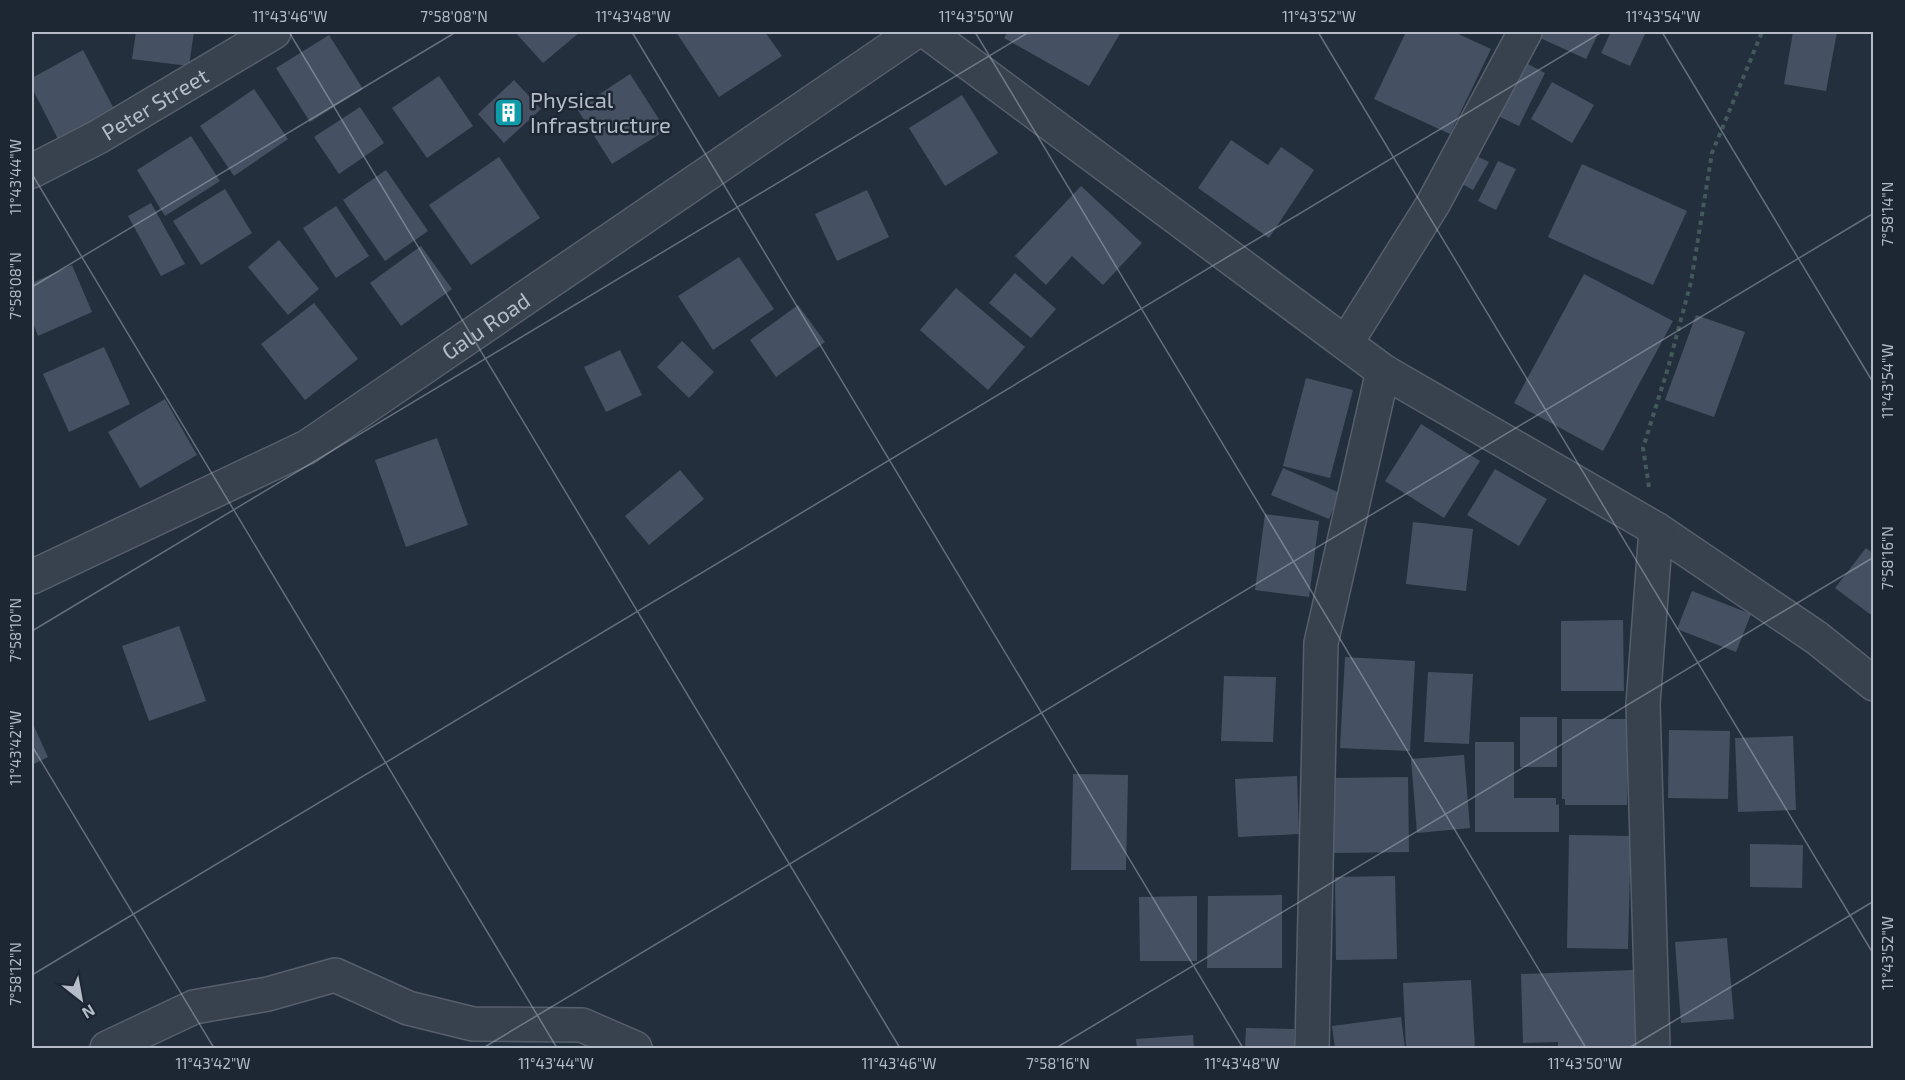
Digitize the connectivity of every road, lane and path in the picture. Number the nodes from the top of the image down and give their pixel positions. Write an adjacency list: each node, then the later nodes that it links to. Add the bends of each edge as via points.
1 (274, 32): 6 (street, Peter Street, via 98,137)
2 (915, 32): 10 (street, Galu Road, via 307,447)
3 (927, 32): 7 (street)
4 (1525, 32): 7 (street, via 1433,204)
5 (1762, 32): 9 (path, via 1712,153 1692,282 1643,448)
6 (32, 171)
7 (1346, 343): 8 (street)
8 (1383, 371): 9 (street); 14 (street, via 1321,643)
9 (1656, 529): 11 (street, via 1816,638); 15 (street, via 1643,704)
10 (32, 577)
11 (1874, 684)
12 (107, 1048): 13 (street, via 194,1008 268,994 335,975 408,1008 473,1024 582,1024)
13 (635, 1048)
14 (1312, 1048)
15 (1653, 1048)

